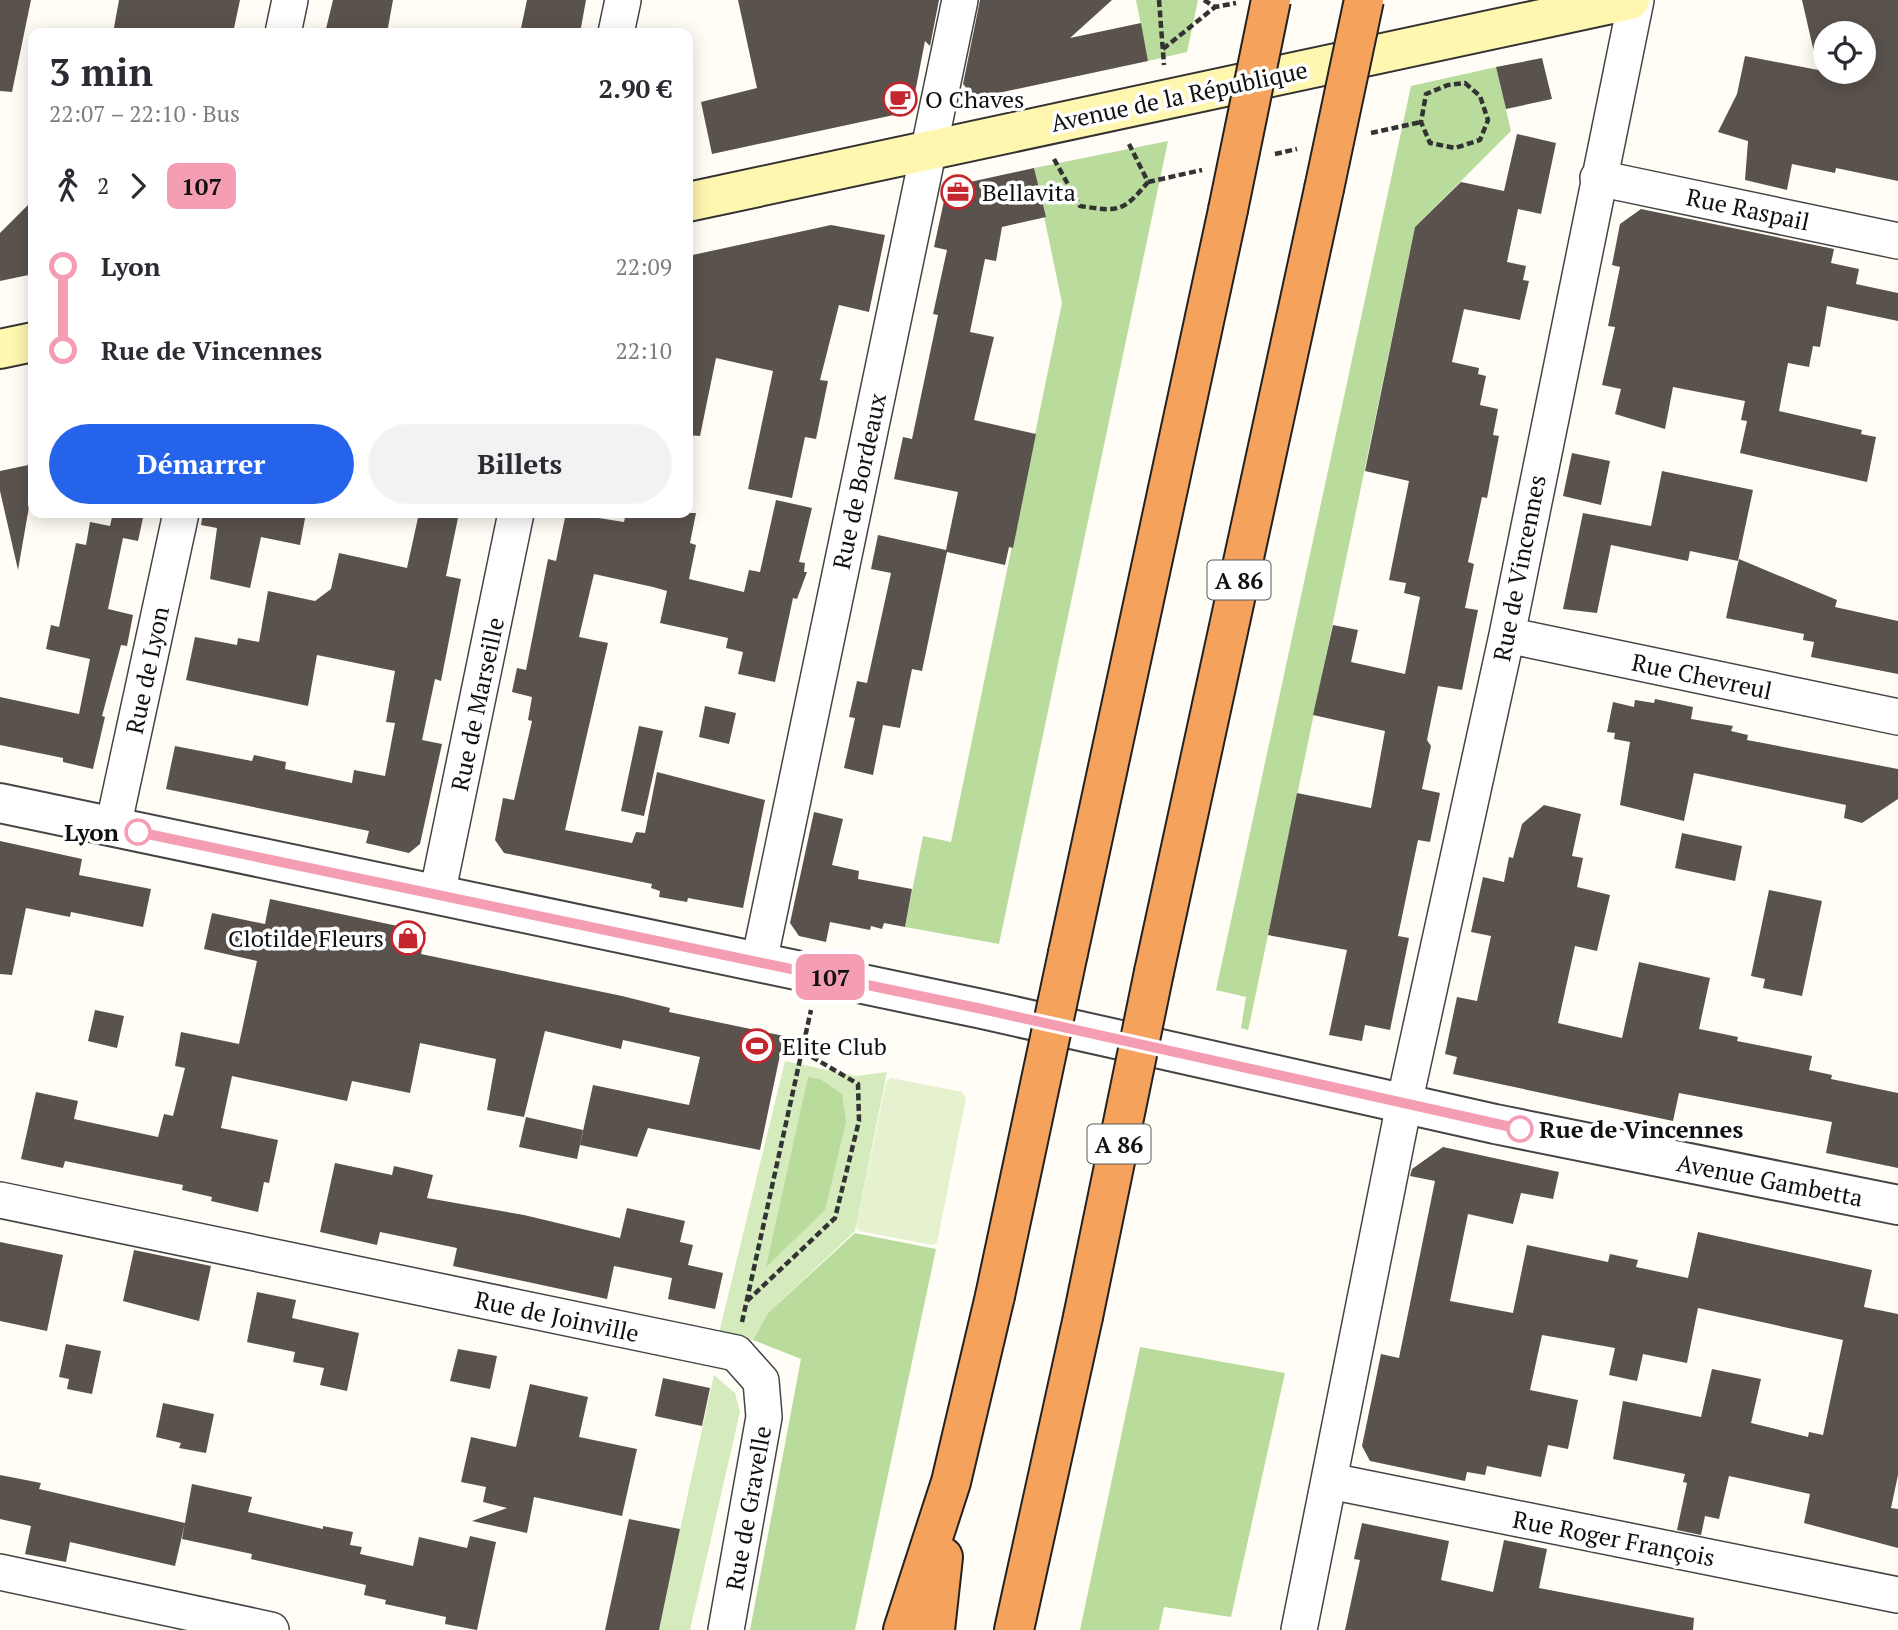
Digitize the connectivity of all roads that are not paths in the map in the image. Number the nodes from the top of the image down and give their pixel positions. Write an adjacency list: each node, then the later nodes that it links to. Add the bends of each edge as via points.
1 (290, 0): 8 (street)
2 (623, 0): 9 (street)
3 (960, 0): 10 (street, Rue de Bordeaux)
4 (1271, 0): 29 (highway, bridge, via 995,1296)
5 (1364, 0): 36 (highway, A 86, bridge)
6 (1630, 0): 10 (main road, Avenue de la République)
7 (1636, 0): 11 (street, Rue de Vincennes)
8 (284, 28)
9 (618, 28)
10 (928, 149): 12 (main road, Avenue de la République); 23 (street, Rue de Bordeaux)
11 (1598, 178): 13 (street, Rue Raspail); 18 (street, Rue de Vincennes)
12 (693, 201)
13 (1898, 241)
14 (28, 343): 15 (main road)
15 (0, 349)
16 (180, 518): 21 (street, Rue de Lyon)
17 (515, 518): 22 (street, Rue de Marseille)
18 (1507, 635): 19 (street, Rue Chevreul); 24 (street, Rue de Vincennes)
19 (1898, 718)
20 (0, 803): 21 (street, Avenue Gambetta)
21 (113, 827): 22 (street, Avenue Gambetta)
22 (437, 895): 23 (street, Avenue Gambetta)
23 (759, 962): 24 (street, Avenue Gambetta)
24 (1404, 1104): 26 (street, Avenue Gambetta); 28 (street, Rue de Vincennes)
25 (0, 1200): 27 (street, Rue de Joinville)
26 (1898, 1205)
27 (736, 1353): 33 (street, Rue de Gravelle, via 761,1381 764,1417)
28 (1330, 1481): 31 (street, Rue Roger François); 37 (street, Rue de Vincennes)
29 (951, 1482): 34 (highway); 35 (highway)
30 (0, 1572): 32 (street)
31 (1898, 1595)
32 (271, 1630)
33 (726, 1630)
34 (903, 1630)
35 (935, 1630)
36 (1014, 1630)
37 (1299, 1630)

